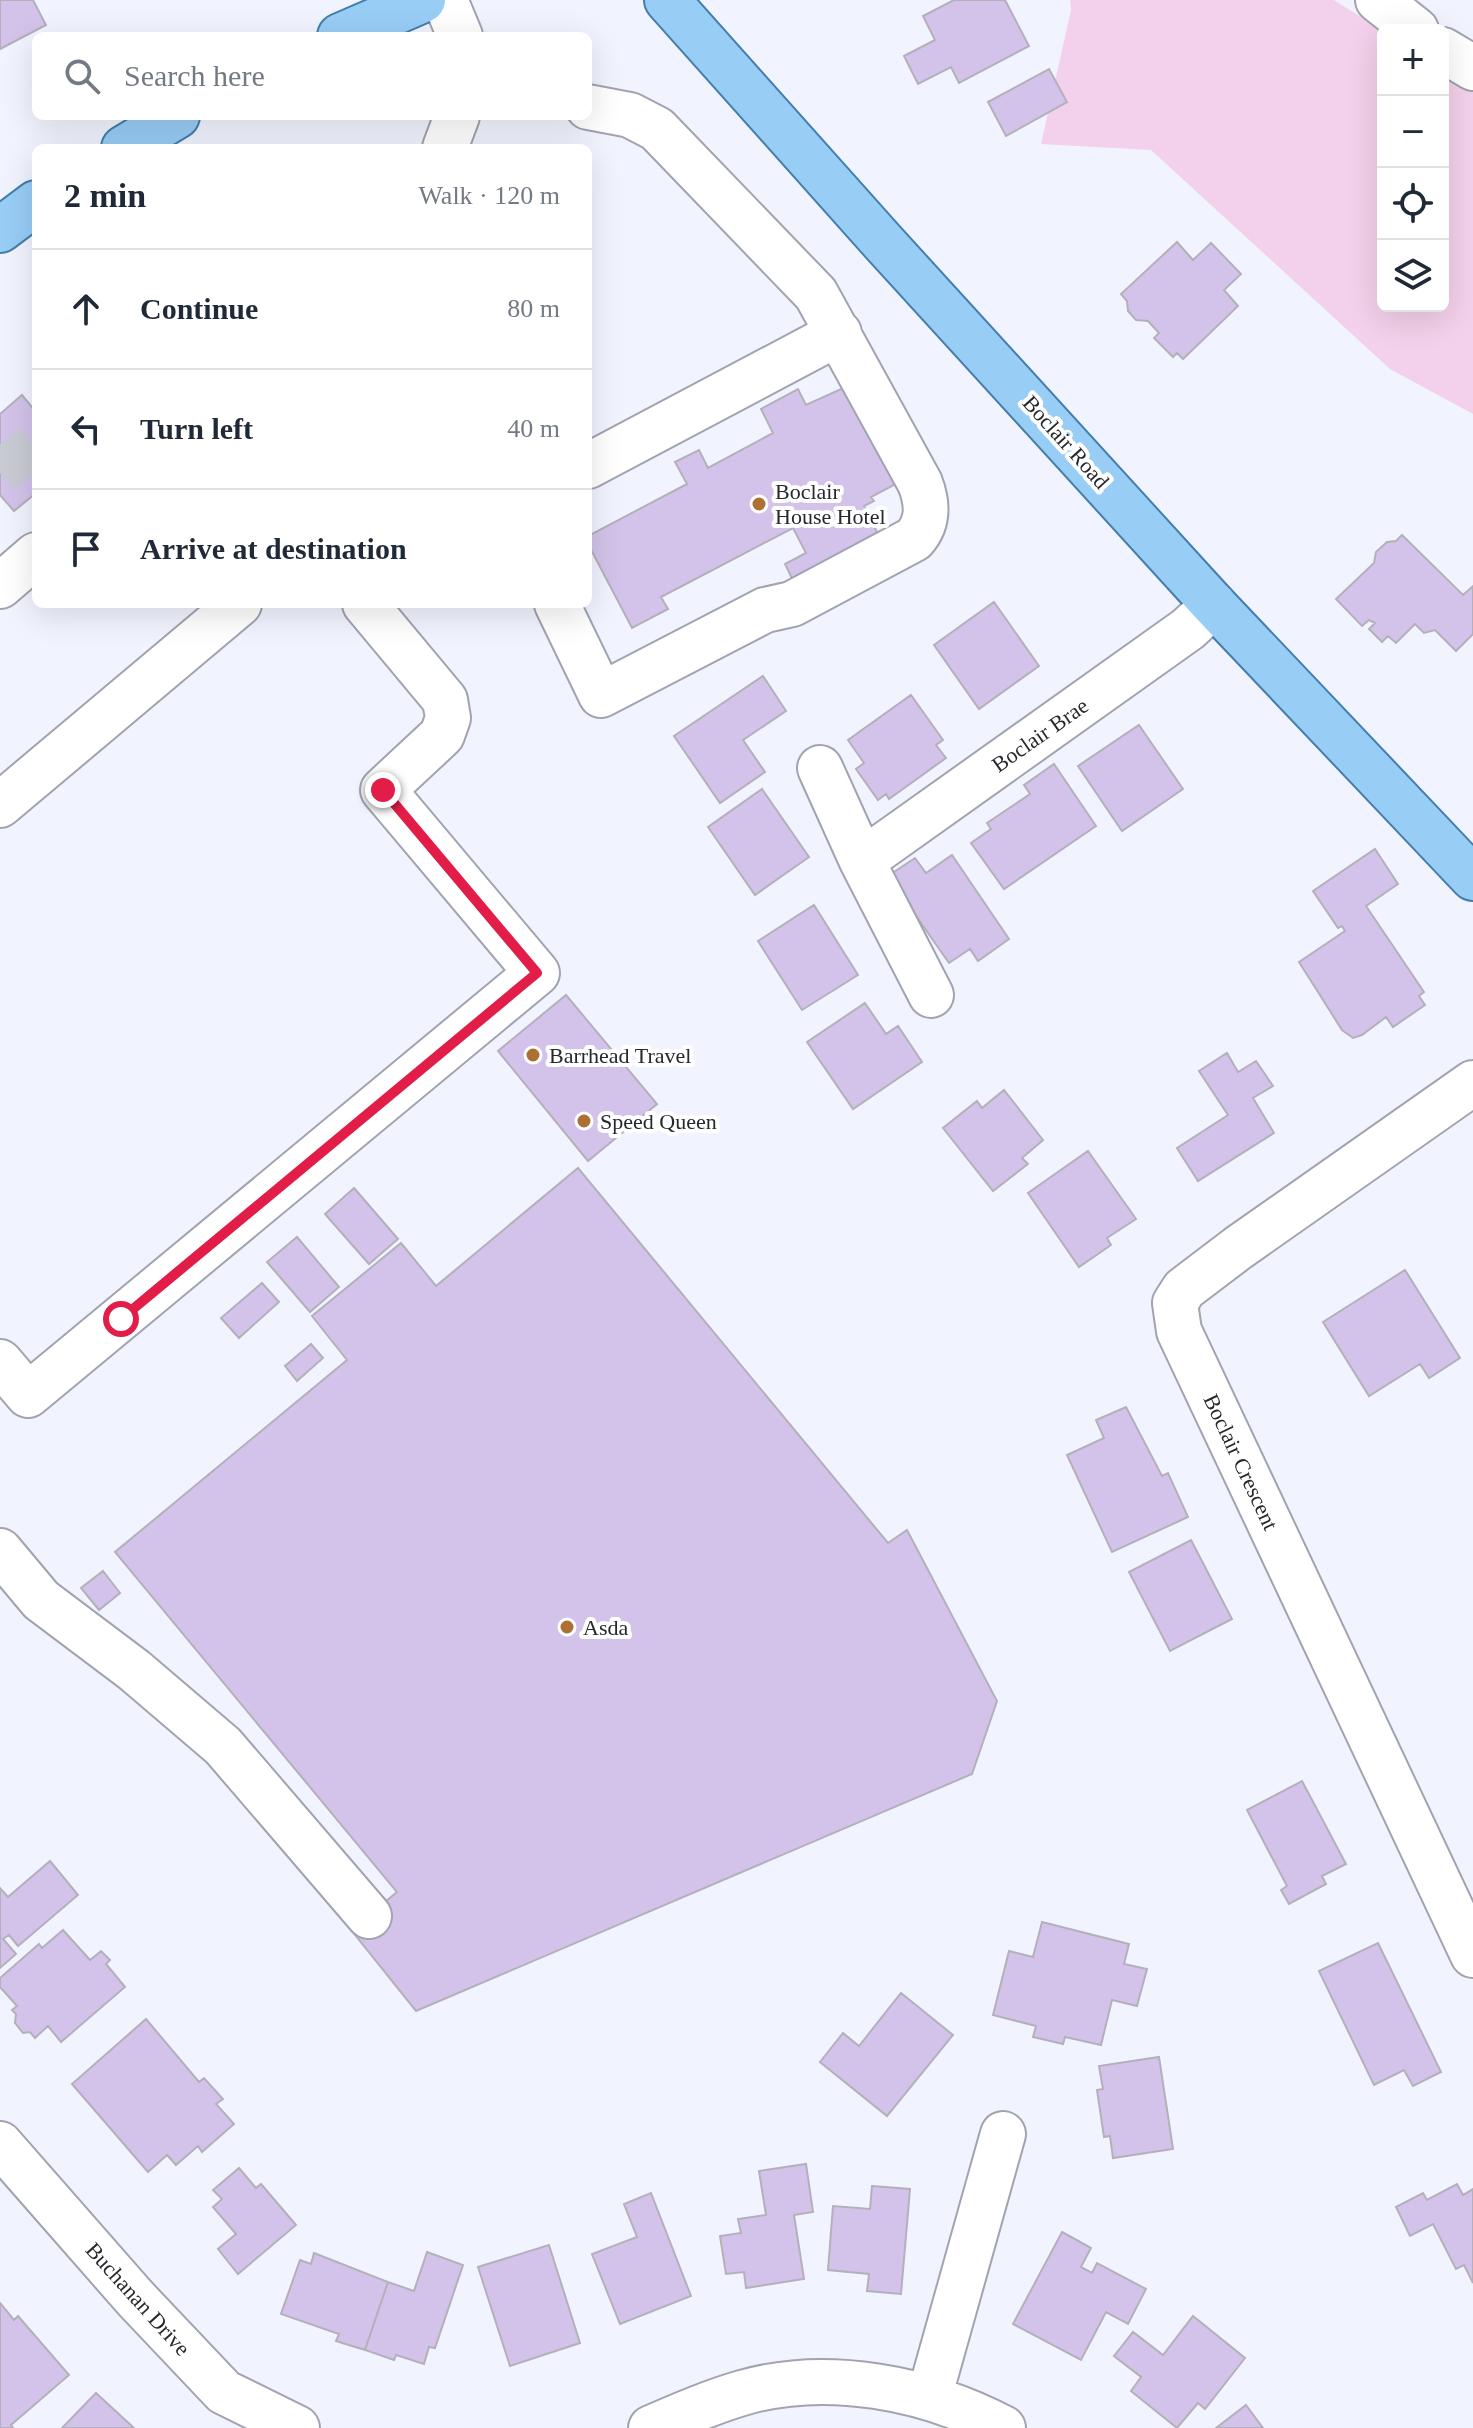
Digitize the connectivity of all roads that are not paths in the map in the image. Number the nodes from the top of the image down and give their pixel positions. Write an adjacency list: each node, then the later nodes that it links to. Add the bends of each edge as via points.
1 (423, 0): 6 (main road)
2 (445, 0): 7 (street)
3 (667, 0): 21 (main road, Boclair Road)
4 (1378, 0): 5 (street)
5 (1408, 24)
6 (349, 32)
7 (458, 32)
8 (1449, 54): 9 (street)
9 (1473, 68)
10 (592, 108): 17 (street, via 630,115 657,129 816,294)
11 (170, 120): 13 (main road)
12 (456, 120): 14 (street)
13 (131, 144)
14 (446, 144)
15 (32, 206): 16 (main road)
16 (0, 230)
17 (839, 333): 18 (street); 24 (street, via 926,499 922,530 914,539 601,695)
18 (592, 464)
19 (32, 558): 20 (street)
20 (0, 586)
21 (1214, 605): 27 (street, Boclair Brae); 28 (main road, Boclair Road)
22 (234, 608): 26 (street)
23 (368, 608): 31 (street, via 445,700 448,718 442,735 383,790 537,973 28,1395)
24 (559, 608)
25 (820, 768): 27 (street)
26 (0, 805)
27 (862, 861): 29 (street)
28 (1473, 878)
29 (931, 995)
30 (1473, 1083): 34 (street, Boclair Crescent, via 1238,1248 1184,1289 1175,1303 1179,1331)
31 (0, 1362)
32 (0, 1551): 33 (street, via 41,1600 223,1746)
33 (369, 1916)
34 (1473, 1955)
35 (1003, 2134): 37 (street)
36 (0, 2144): 38 (street, Buchanan Drive, via 224,2392)
37 (929, 2398): 39 (street, via 860,2384 801,2384 745,2392); 40 (street)
38 (297, 2428)
39 (651, 2428)
40 (1003, 2428)

